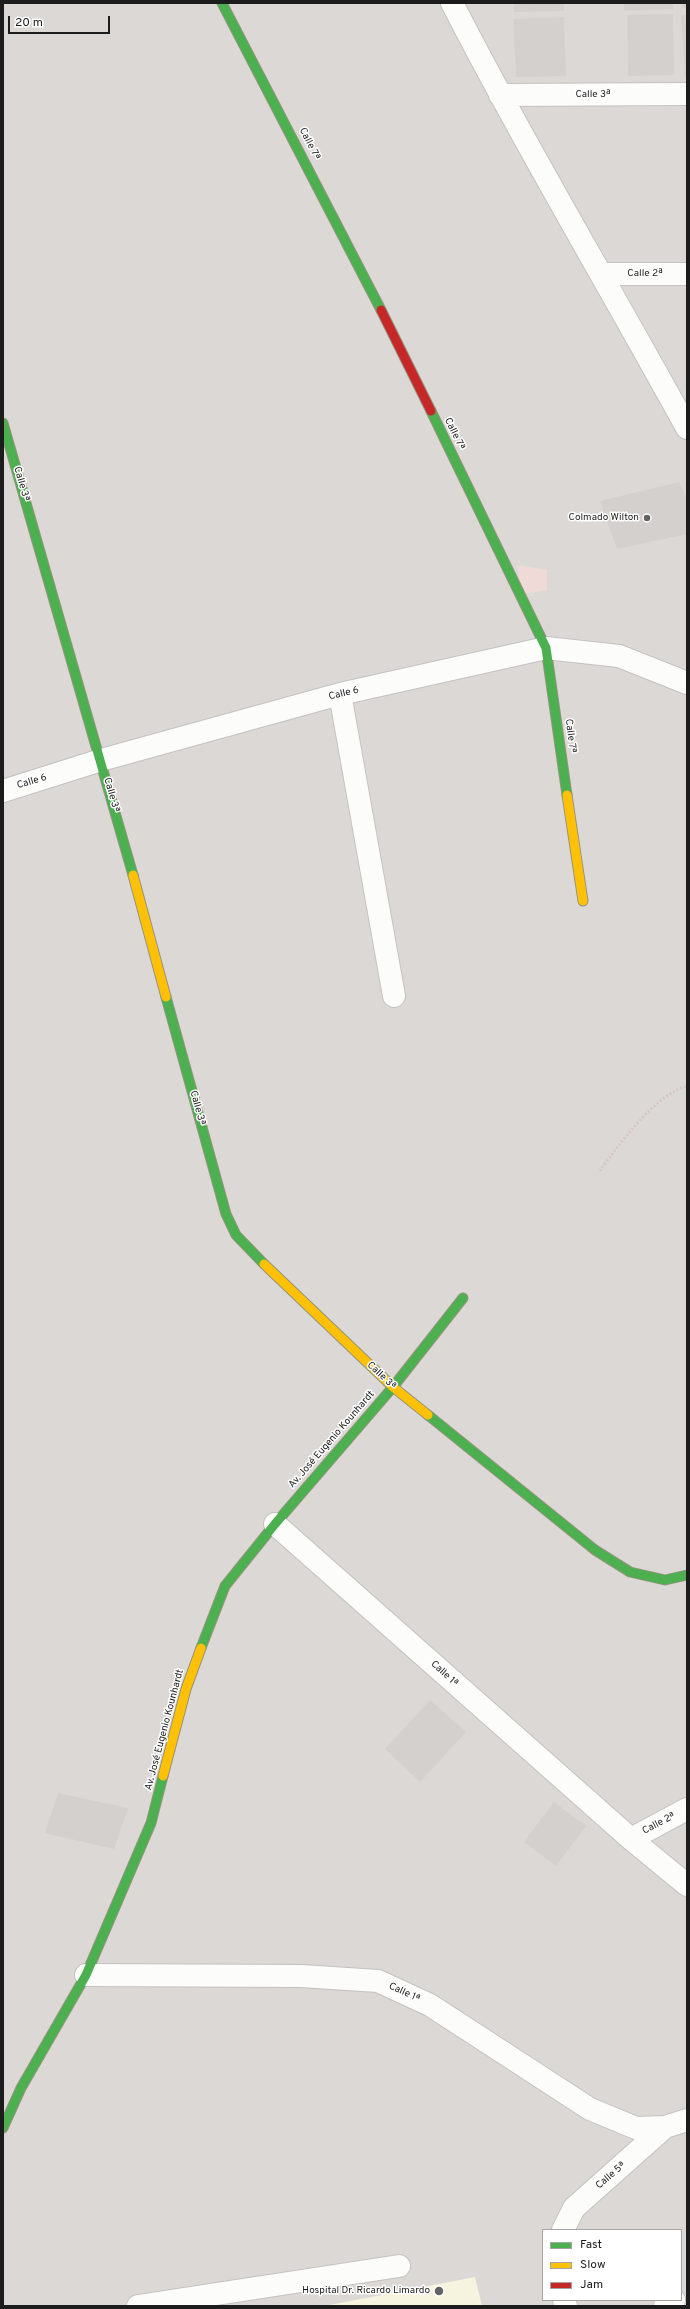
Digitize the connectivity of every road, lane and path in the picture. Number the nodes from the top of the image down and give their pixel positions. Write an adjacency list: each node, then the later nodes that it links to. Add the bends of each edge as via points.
1 (222, 3): 9 (street, Calle 7ª, via 361,268)
2 (452, 3): 4 (street)
3 (687, 94): 4 (street, Calle 3ª)
4 (500, 95): 5 (street)
5 (602, 274): 6 (street, Calle 2ª); 8 (street)
6 (687, 274)
7 (3, 423): 12 (street, Calle 3ª)
8 (687, 428)
9 (546, 648): 10 (street, Calle 6, via 619,656); 11 (street, Calle 6); 14 (street, Calle 7ª)
10 (687, 683)
11 (340, 694): 12 (street, Calle 6); 15 (street)
12 (101, 760): 13 (street, Calle 6); 19 (street, Calle 3ª, via 226,1214 236,1235 250,1251)
13 (3, 791)
14 (584, 900)
15 (394, 996)
16 (687, 1086): 17 (path, via 674,1090 625,1136)
17 (600, 1171)
18 (463, 1298): 19 (street, Av. José Eugenio Kounhardt)
19 (393, 1387): 20 (street, Av. José Eugenio Kounhardt); 21 (street, Calle 3ª, via 595,1550 630,1572 665,1580)
20 (275, 1524): 23 (street, Calle 1ª); 25 (street, Av. José Eugenio Kounhardt, via 225,1586 186,1689 151,1823)
21 (687, 1575)
22 (687, 1809): 23 (street, Calle 2ª)
23 (631, 1839): 24 (street, Calle 1ª)
24 (687, 1885)
25 (86, 1975): 27 (street, Calle 1ª, via 301,1976 378,1981 430,2005 590,2109 636,2128); 28 (street, Av. José Eugenio Kounhardt, via 21,2088)
26 (687, 2120): 27 (street, Calle 1ª)
27 (665, 2127): 29 (street, Calle 5ª, via 574,2208)
28 (3, 2128)
29 (564, 2229)
30 (399, 2266): 31 (street)
31 (138, 2306)

